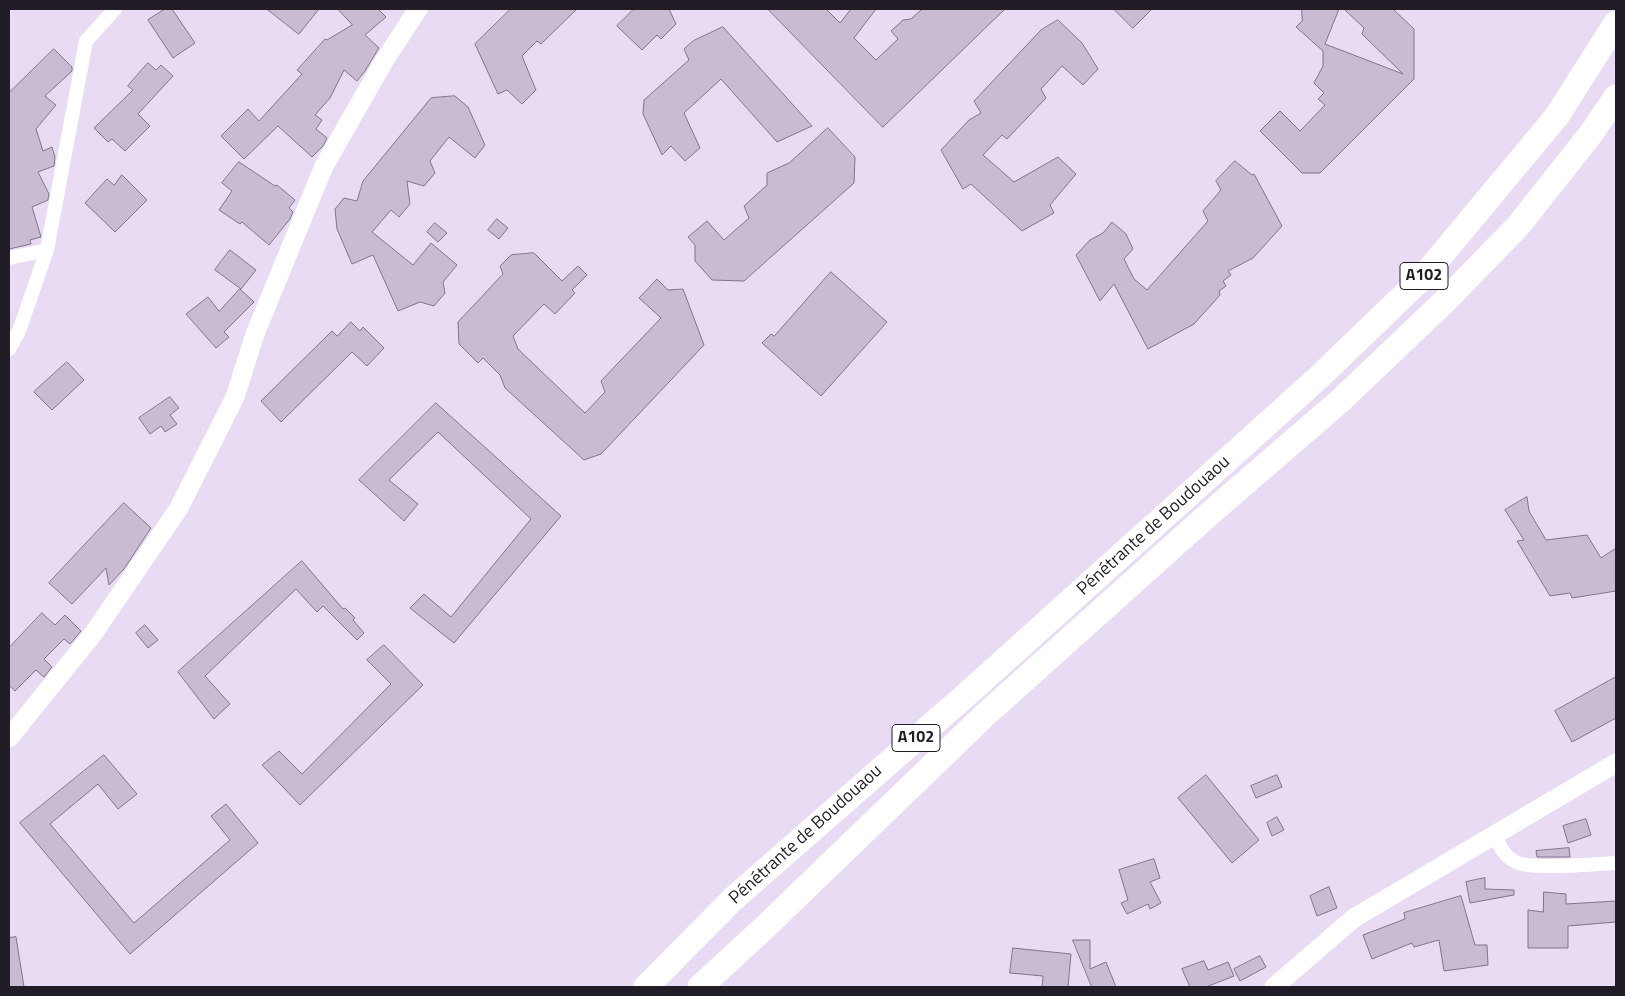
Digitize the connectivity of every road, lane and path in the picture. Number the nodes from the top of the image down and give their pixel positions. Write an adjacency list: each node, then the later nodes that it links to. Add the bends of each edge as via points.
1 (112, 10): 5 (street, via 86,40)
2 (415, 10): 8 (street, via 324,166 255,334 235,397 179,508 93,634)
3 (1616, 23): 13 (highway, Pénétrante de Boudouaou / A102, via 1557,116 1423,276 1318,378 966,695 733,899)
4 (1616, 97): 12 (highway, Pénétrante de Boudouaou / A102, via 1518,226 1445,301 1340,401 985,714)
5 (46, 250): 6 (street); 7 (street, via 19,331)
6 (9, 258)
7 (9, 349)
8 (9, 738)
9 (1616, 763): 10 (street)
10 (1495, 836): 11 (street, via 1501,850 1517,863 1546,866); 16 (street, via 1354,918)
11 (1616, 864)
12 (764, 928): 14 (highway, Pénétrante de Boudouaou / A102); 15 (highway)
13 (646, 987)
14 (700, 987)
15 (718, 987)
16 (1274, 987)

